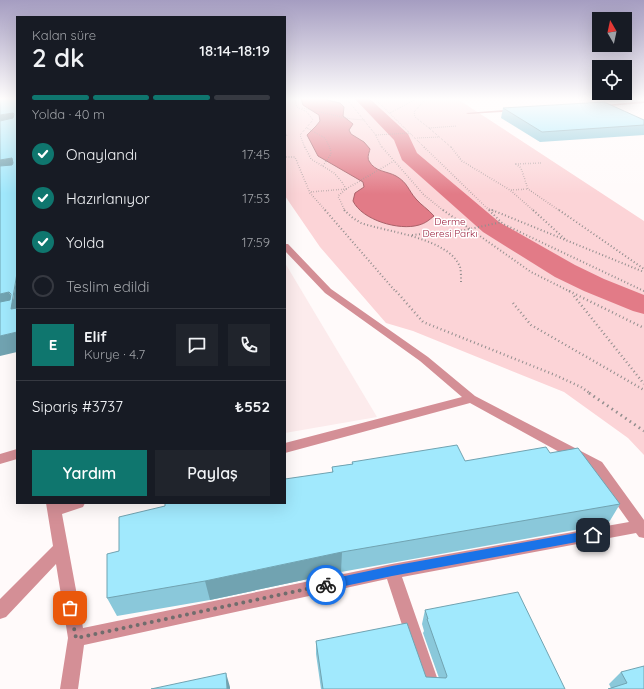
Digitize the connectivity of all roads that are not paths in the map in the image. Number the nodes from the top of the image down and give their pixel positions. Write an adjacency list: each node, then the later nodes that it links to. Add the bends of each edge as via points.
1 (286, 247): 2 (street, via 328,291 424,359)
2 (471, 399): 3 (street); 8 (street, via 597,466)
3 (286, 448)
4 (16, 454): 5 (street)
5 (0, 459)
6 (70, 504): 7 (street)
7 (53, 506): 9 (street)
8 (642, 529): 10 (street)
9 (60, 549): 11 (street); 12 (street)
10 (392, 571): 12 (street); 14 (street)
11 (0, 611)
12 (76, 638): 13 (street)
13 (69, 689)
14 (432, 689)

